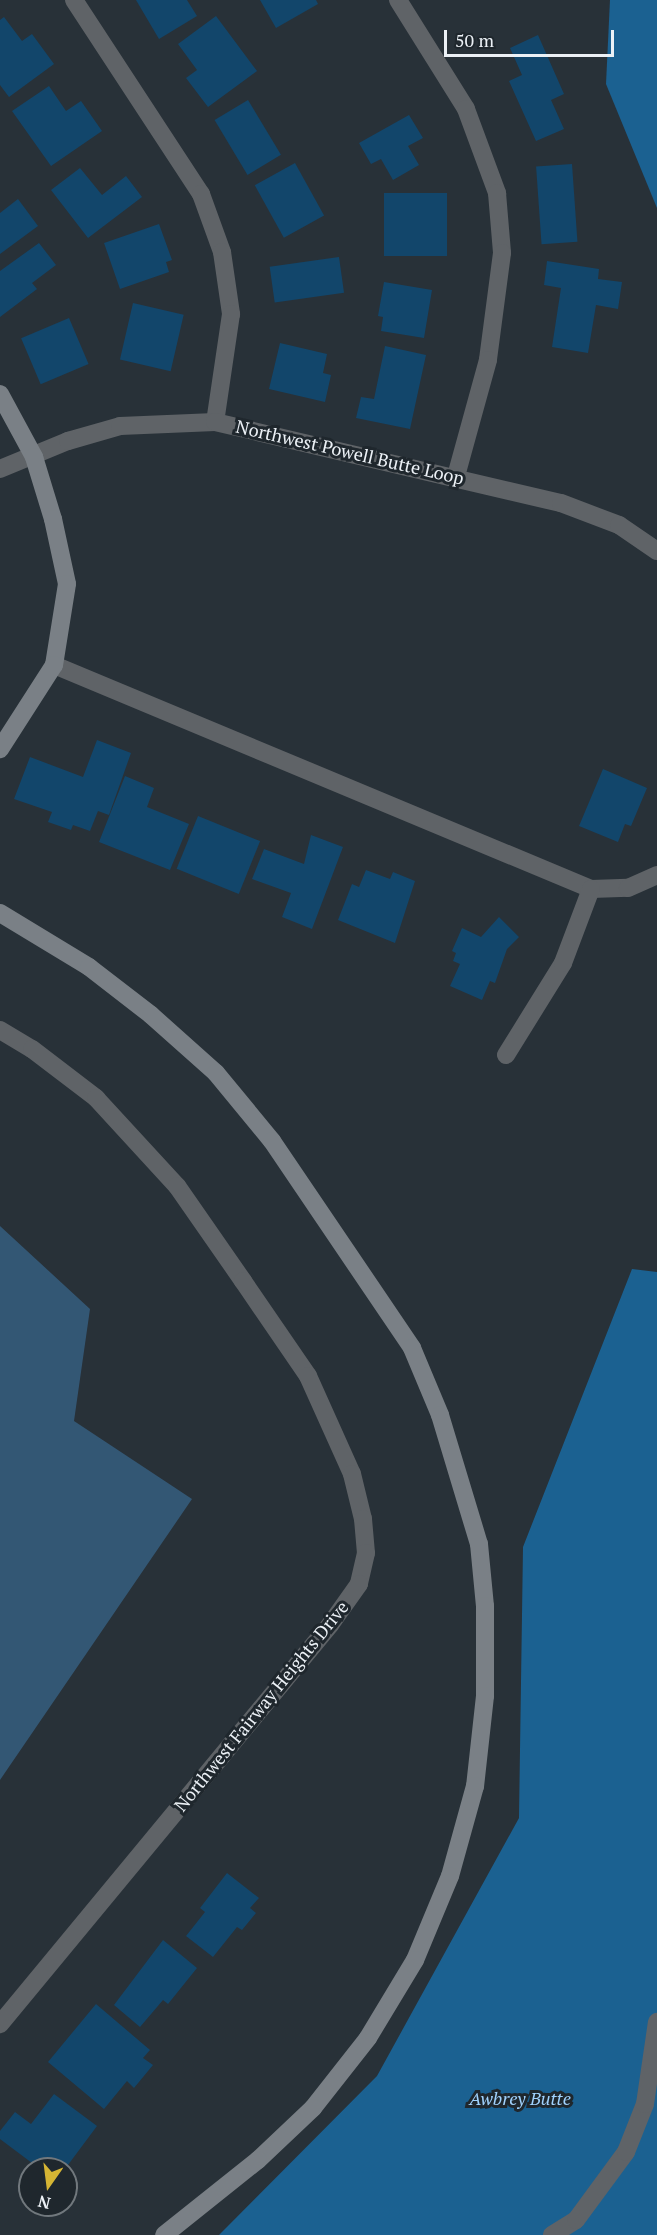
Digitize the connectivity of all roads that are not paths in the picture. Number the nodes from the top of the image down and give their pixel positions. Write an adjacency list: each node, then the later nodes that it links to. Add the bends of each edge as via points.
1 (74, 0): 4 (street, via 201,194 222,252 231,314)
2 (398, 0): 7 (street, via 465,110 497,192 502,253 488,360)
3 (0, 394): 5 (main road)
4 (215, 422): 5 (street, Northwest Powell Butte Loop, via 120,426 68,441); 7 (street, Northwest Powell Butte Loop)
5 (34, 457): 6 (street, Northwest Powell Butte Loop); 9 (main road, via 67,584)
6 (0, 469)
7 (456, 476): 8 (street, Northwest Powell Butte Loop, via 561,502 619,525)
8 (657, 552)
9 (54, 665): 10 (main road); 12 (street)
10 (0, 749)
11 (657, 874): 12 (street, via 628,888)
12 (591, 889): 15 (street, via 562,963)
13 (0, 913): 18 (main road, via 89,967 151,1015 216,1073 272,1141 412,1348 440,1415 478,1544 484,1605 485,1696 475,1786 450,1876 415,1960 368,2038 313,2108 258,2160)
14 (0, 1030): 17 (street, Northwest Fairway Heights Drive, via 32,1048 96,1098 177,1186 308,1376 352,1474 366,1553 359,1584 330,1625)
15 (506, 1055)
16 (657, 2022): 19 (street, via 645,2104 626,2152 576,2220)
17 (0, 2024)
18 (164, 2235)
19 (552, 2235)

